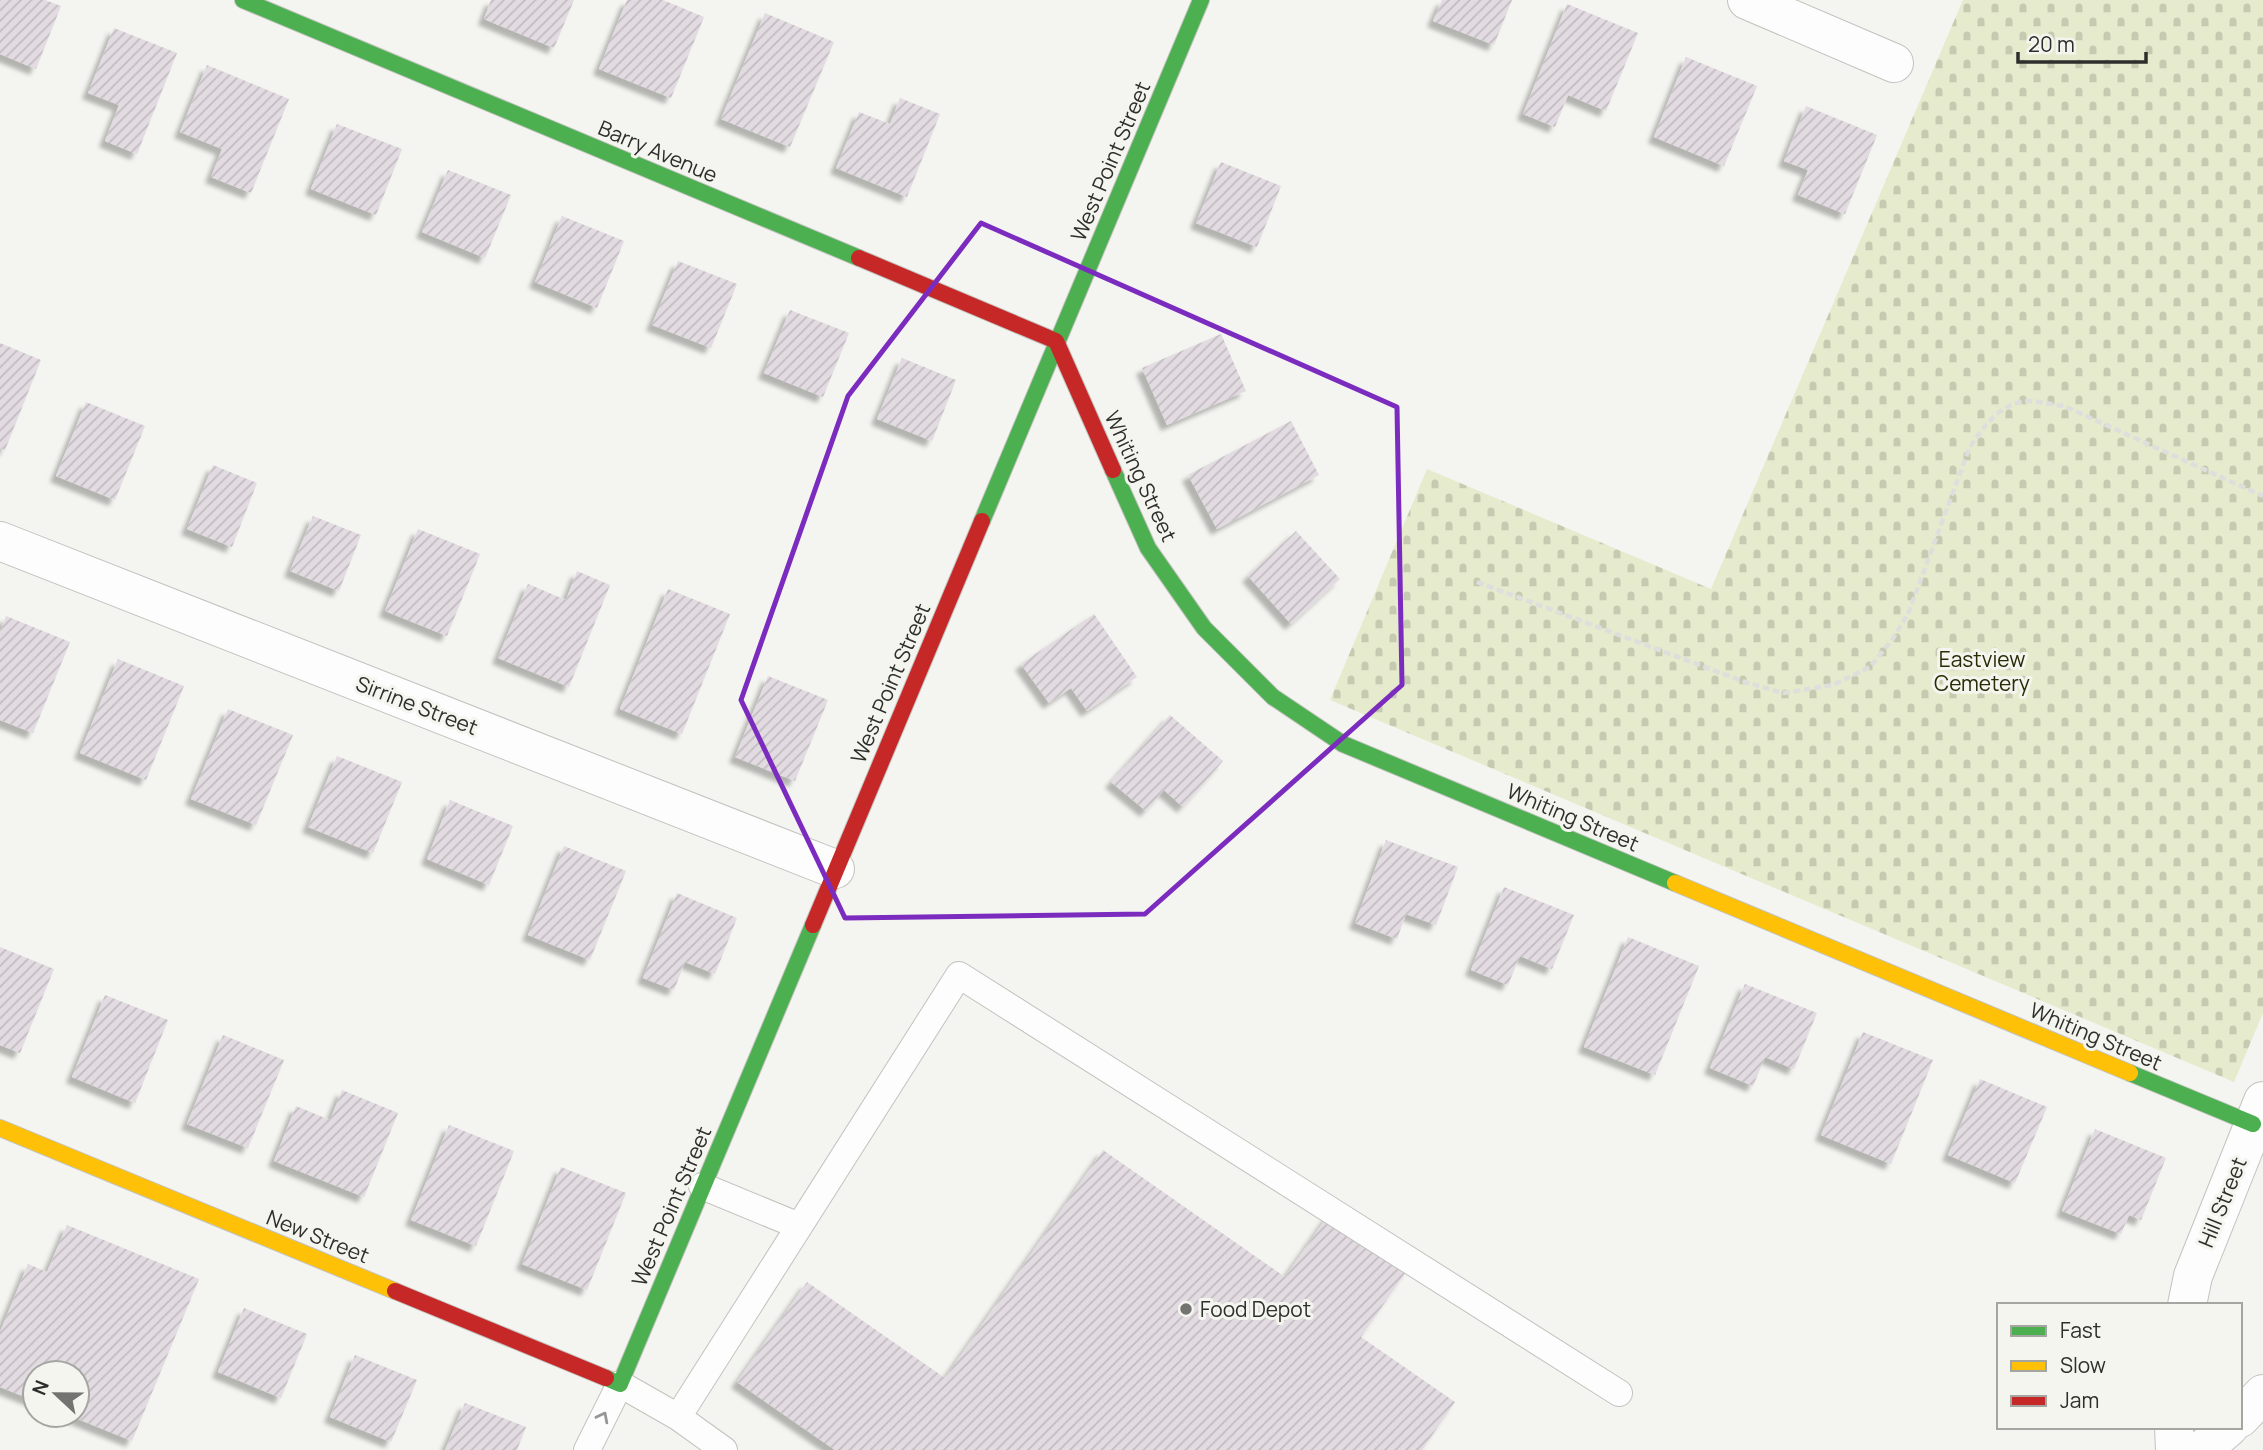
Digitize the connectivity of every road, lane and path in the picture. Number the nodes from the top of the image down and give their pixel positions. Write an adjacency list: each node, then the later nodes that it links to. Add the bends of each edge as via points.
1 (243, 0): 5 (street, Barry Avenue)
2 (1201, 0): 5 (street, West Point Street)
3 (1747, 0): 4 (street)
4 (1894, 63)
5 (1056, 341): 9 (street, West Point Street); 10 (street, Whiting Street, via 1148,548 1204,628 1273,698 1343,744)
6 (2263, 496): 8 (path, via 2064,406 2028,401 2002,409 1969,449 1908,614 1892,640 1870,667 1833,685 1783,692)
7 (0, 541): 9 (street, Sirrine Street)
8 (1477, 582)
9 (835, 869): 12 (street, West Point Street)
10 (2258, 1113): 14 (street, Hill Street, via 2193,1276)
11 (1, 1130): 15 (street, New Street)
12 (702, 1186): 13 (lane); 15 (street, West Point Street)
13 (799, 1226): 16 (lane, via 959,975); 19 (lane)
14 (2187, 1303)
15 (620, 1384): 19 (lane); 22 (lane, one-way to 15)
16 (1619, 1393)
17 (2263, 1394): 18 (street)
18 (2242, 1416)
19 (678, 1417): 23 (lane)
20 (2174, 1429): 24 (street)
21 (2227, 1429): 25 (street)
22 (587, 1450)
23 (724, 1450)
24 (2175, 1450)
25 (2202, 1450)

